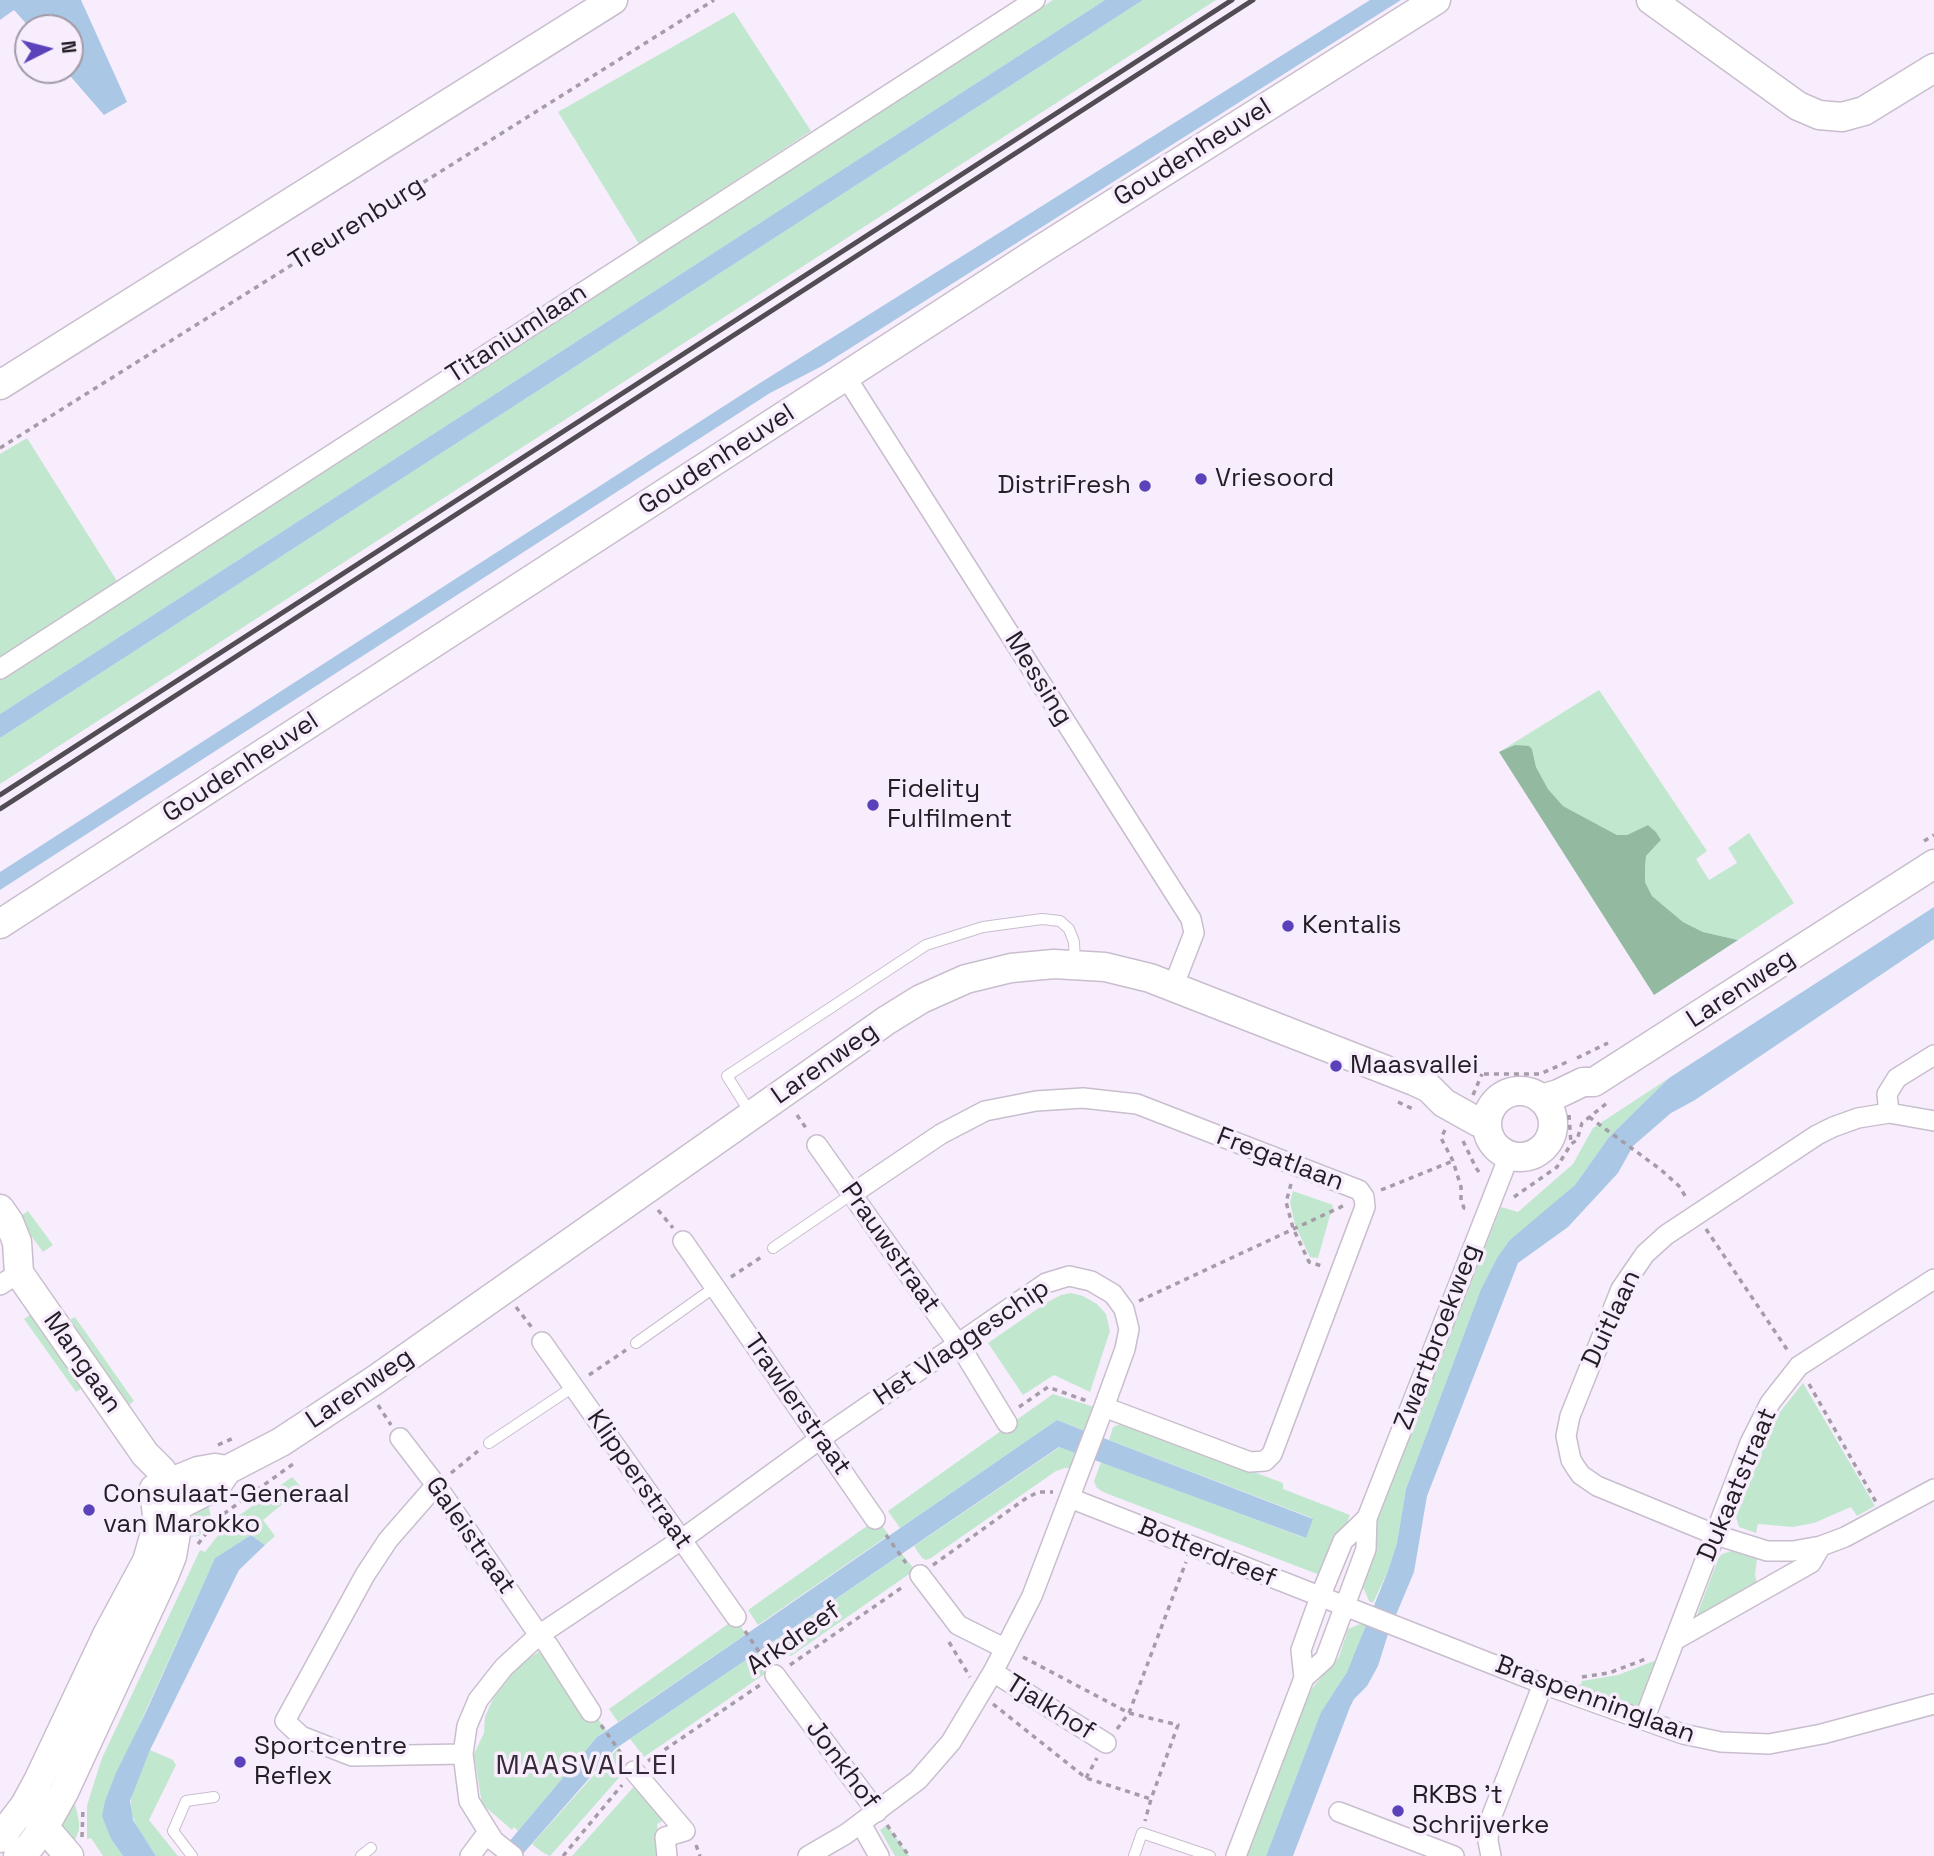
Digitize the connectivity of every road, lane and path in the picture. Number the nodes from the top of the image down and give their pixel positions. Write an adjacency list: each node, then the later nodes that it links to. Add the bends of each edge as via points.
1 (614, 0): 8 (street, Treurenburg)
2 (714, 0): 9 (path, Treurenburg)
3 (1035, 0): 10 (street, Titaniumlaan)
4 (1436, 0): 7 (street, Goudenheuvel)
5 (1651, 0): 6 (street, via 1798,106 1819,115 1842,117 1864,111)
6 (1934, 68)
7 (846, 377): 12 (street, Goudenheuvel); 14 (street, Messing, via 1191,919 1194,933)
8 (0, 385)
9 (0, 448)
10 (0, 669)
11 (1934, 864): 16 (street, Larenweg)
12 (0, 924)
13 (1075, 964): 14 (street, Larenweg, via 1122,971); 21 (street, Larenweg, via 1011,968 940,990 887,1020); 21 (lane, via 1069,929 1060,921 983,927 926,946 727,1076)
14 (1173, 987): 17 (street, Larenweg, via 1342,1052)
15 (1934, 1055): 20 (street, via 1897,1078 1887,1094)
16 (1600, 1093): 19 (street, Larenweg, via 1589,1093); 23 (path)
17 (1425, 1100): 18 (path); 22 (street, Larenweg, via 1444,1103 1478,1122)
18 (1396, 1101)
19 (1547, 1111): 22 (street, via 1530,1093 1517,1092 1504,1096); 27 (street, via 1545,1146 1535,1154)
20 (1889, 1113): 24 (street, Duitlaan); 35 (street, Duitlaan, via 1858,1118 1817,1135)
21 (752, 1115): 63 (street, Larenweg, via 281,1442 227,1470 219,1482)
22 (1491, 1115): 27 (street, via 1493,1144)
23 (1589, 1116): 30 (path, via 1557,1167); 35 (path, via 1679,1186)
24 (1934, 1121)
25 (1448, 1126): 28 (path, via 1441,1138)
26 (817, 1145): 31 (street, Prauwstraat)
27 (1509, 1156): 36 (street, Zwartbroekweg)
28 (1453, 1160): 32 (path); 36 (path, via 1464,1208)
29 (1297, 1167): 31 (street, Fregatlaan, via 1137,1104 1083,1098 985,1111 941,1133); 32 (street, Fregatlaan, via 1359,1190); 37 (path, via 1286,1202)
30 (1524, 1191)
31 (852, 1194): 39 (lane); 48 (street, Prauwstraat)
32 (1364, 1197): 37 (path); 40 (street, Fregatlaan, via 1365,1207)
33 (657, 1208): 38 (path)
34 (0, 1209): 41 (street, Mangaan, via 17,1242)
35 (1696, 1214): 49 (path); 67 (street, Duitlaan, via 1645,1254 1621,1289 1566,1436 1571,1460 1581,1475 1597,1486)
36 (1486, 1215): 66 (street, Zwartbroekweg)
37 (1293, 1228): 40 (path, via 1308,1262); 45 (path)
38 (683, 1241): 43 (street, Trawlerstraat)
39 (773, 1248): 43 (path)
40 (1340, 1273): 54 (street, Fregatlaan, via 1272,1454 1265,1461 1251,1462)
41 (6, 1274): 63 (street, Mangaan, via 162,1471)
42 (1934, 1279): 67 (street, Dukaatstraat, via 1799,1366 1770,1404 1750,1443)
43 (715, 1287): 47 (lane); 57 (street, Trawlerstraat)
44 (515, 1306): 46 (path)
45 (1124, 1309): 48 (street, Het Vlaggeschip, via 1113,1294 1091,1281 1069,1276 1046,1283); 54 (street, via 1127,1339)
46 (542, 1342): 51 (street, Klipperstraat)
47 (636, 1343): 51 (path)
48 (958, 1344): 55 (street, Prauwstraat); 57 (street, Het Vlaggeschip)
49 (1792, 1356)
50 (1807, 1380): 64 (path)
51 (573, 1387): 58 (lane); 68 (street, Klipperstraat)
52 (388, 1397): 53 (path)
53 (377, 1404)
54 (1101, 1415): 55 (path, via 1048,1387); 61 (street)
55 (1011, 1416)
56 (400, 1438): 60 (street, Galeistraat)
57 (820, 1439): 65 (street, Trawlerstraat); 68 (street, Het Vlaggeschip)
58 (489, 1443): 60 (path)
59 (301, 1458): 69 (path, via 218,1518)
60 (436, 1485): 77 (street, Galeistraat); 90 (street, via 388,1540 285,1721 301,1736 352,1756)
61 (1073, 1489): 71 (street, Botterdreef); 72 (path, Arkdreef, via 1038,1492); 79 (street, via 1032,1596)
62 (1934, 1489): 64 (street)
63 (164, 1497): 98 (street, via 147,1561); 102 (street, via 176,1539 164,1576 64,1792)
64 (1884, 1516): 70 (street)
65 (875, 1518): 72 (path)
66 (1367, 1518): 73 (street, Zwartbroekweg, via 1343,1541); 74 (street, Zwartbroekweg, via 1366,1549)
67 (1716, 1535): 70 (street, Duitlaan, via 1767,1551); 78 (street, Dukaatstraat)
68 (681, 1539): 75 (street, Klipperstraat); 77 (street, Het Vlaggeschip)
69 (199, 1542)
70 (1821, 1546): 78 (street, via 1811,1563)
71 (1192, 1547): 73 (street, Botterdreef); 87 (path)
72 (915, 1572): 76 (street, Tjalkhof); 80 (path, Arkdreef)
73 (1320, 1597): 74 (street, Botterdreef); 82 (street, Zwartbroekweg, via 1301,1650)
74 (1345, 1607): 82 (street, Zwartbroekweg, via 1325,1659); 83 (street, Braspenninglaan)
75 (736, 1617): 80 (path)
76 (958, 1625): 79 (street, Tjalkhof); 84 (path, via 948,1640)
77 (538, 1635): 86 (street); 90 (street, Het Vlaggeschip, via 478,1700 467,1726)
78 (1675, 1640): 83 (path, via 1652,1657 1622,1668 1593,1676 1558,1677); 88 (street, Dukaatstraat)
79 (1004, 1648): 81 (street); 87 (path)
80 (772, 1670): 91 (path, Arkdreef); 96 (street, Jonkhof)
81 (993, 1672): 84 (street); 89 (street, Tjalkhof)
82 (1304, 1678): 116 (street, Zwartbroekweg)
83 (1543, 1684): 88 (street, Braspenninglaan); 118 (street, via 1489,1823)
84 (981, 1694): 92 (path); 96 (street, via 918,1780)
85 (1934, 1704): 88 (street, Braspenninglaan, via 1769,1744 1721,1742)
86 (591, 1712): 91 (path)
87 (1129, 1713): 89 (path); 94 (path, via 1178,1725)
88 (1644, 1720)
89 (1106, 1743): 92 (path)
90 (463, 1754): 101 (street, Het Vlaggeschip, via 469,1801)
91 (634, 1771): 109 (path, Arkdreef); 110 (street, via 685,1830 665,1837)
92 (1086, 1779): 94 (path)
93 (214, 1797): 105 (lane, via 186,1801 173,1831)
94 (1151, 1799): 100 (path)
95 (83, 1807): 104 (path, via 82,1840)
96 (877, 1812): 99 (street); 113 (path, Jonkhof)
97 (1339, 1812): 117 (street)
98 (13, 1821): 102 (street)
99 (861, 1824): 111 (street); 112 (street, Jonkhof)
100 (1142, 1833): 114 (lane); 115 (lane)
101 (491, 1837): 107 (street); 108 (street, Het Vlaggeschip)
102 (33, 1846): 104 (street)
103 (371, 1848): 106 (lane)
104 (72, 1850)
105 (192, 1856)
106 (361, 1856)
107 (470, 1856)
108 (513, 1856)
109 (563, 1856)
110 (667, 1856)
111 (808, 1856)
112 (879, 1856)
113 (909, 1856)
114 (1134, 1856)
115 (1210, 1856)
116 (1236, 1856)
117 (1454, 1856)
118 (1491, 1856)

